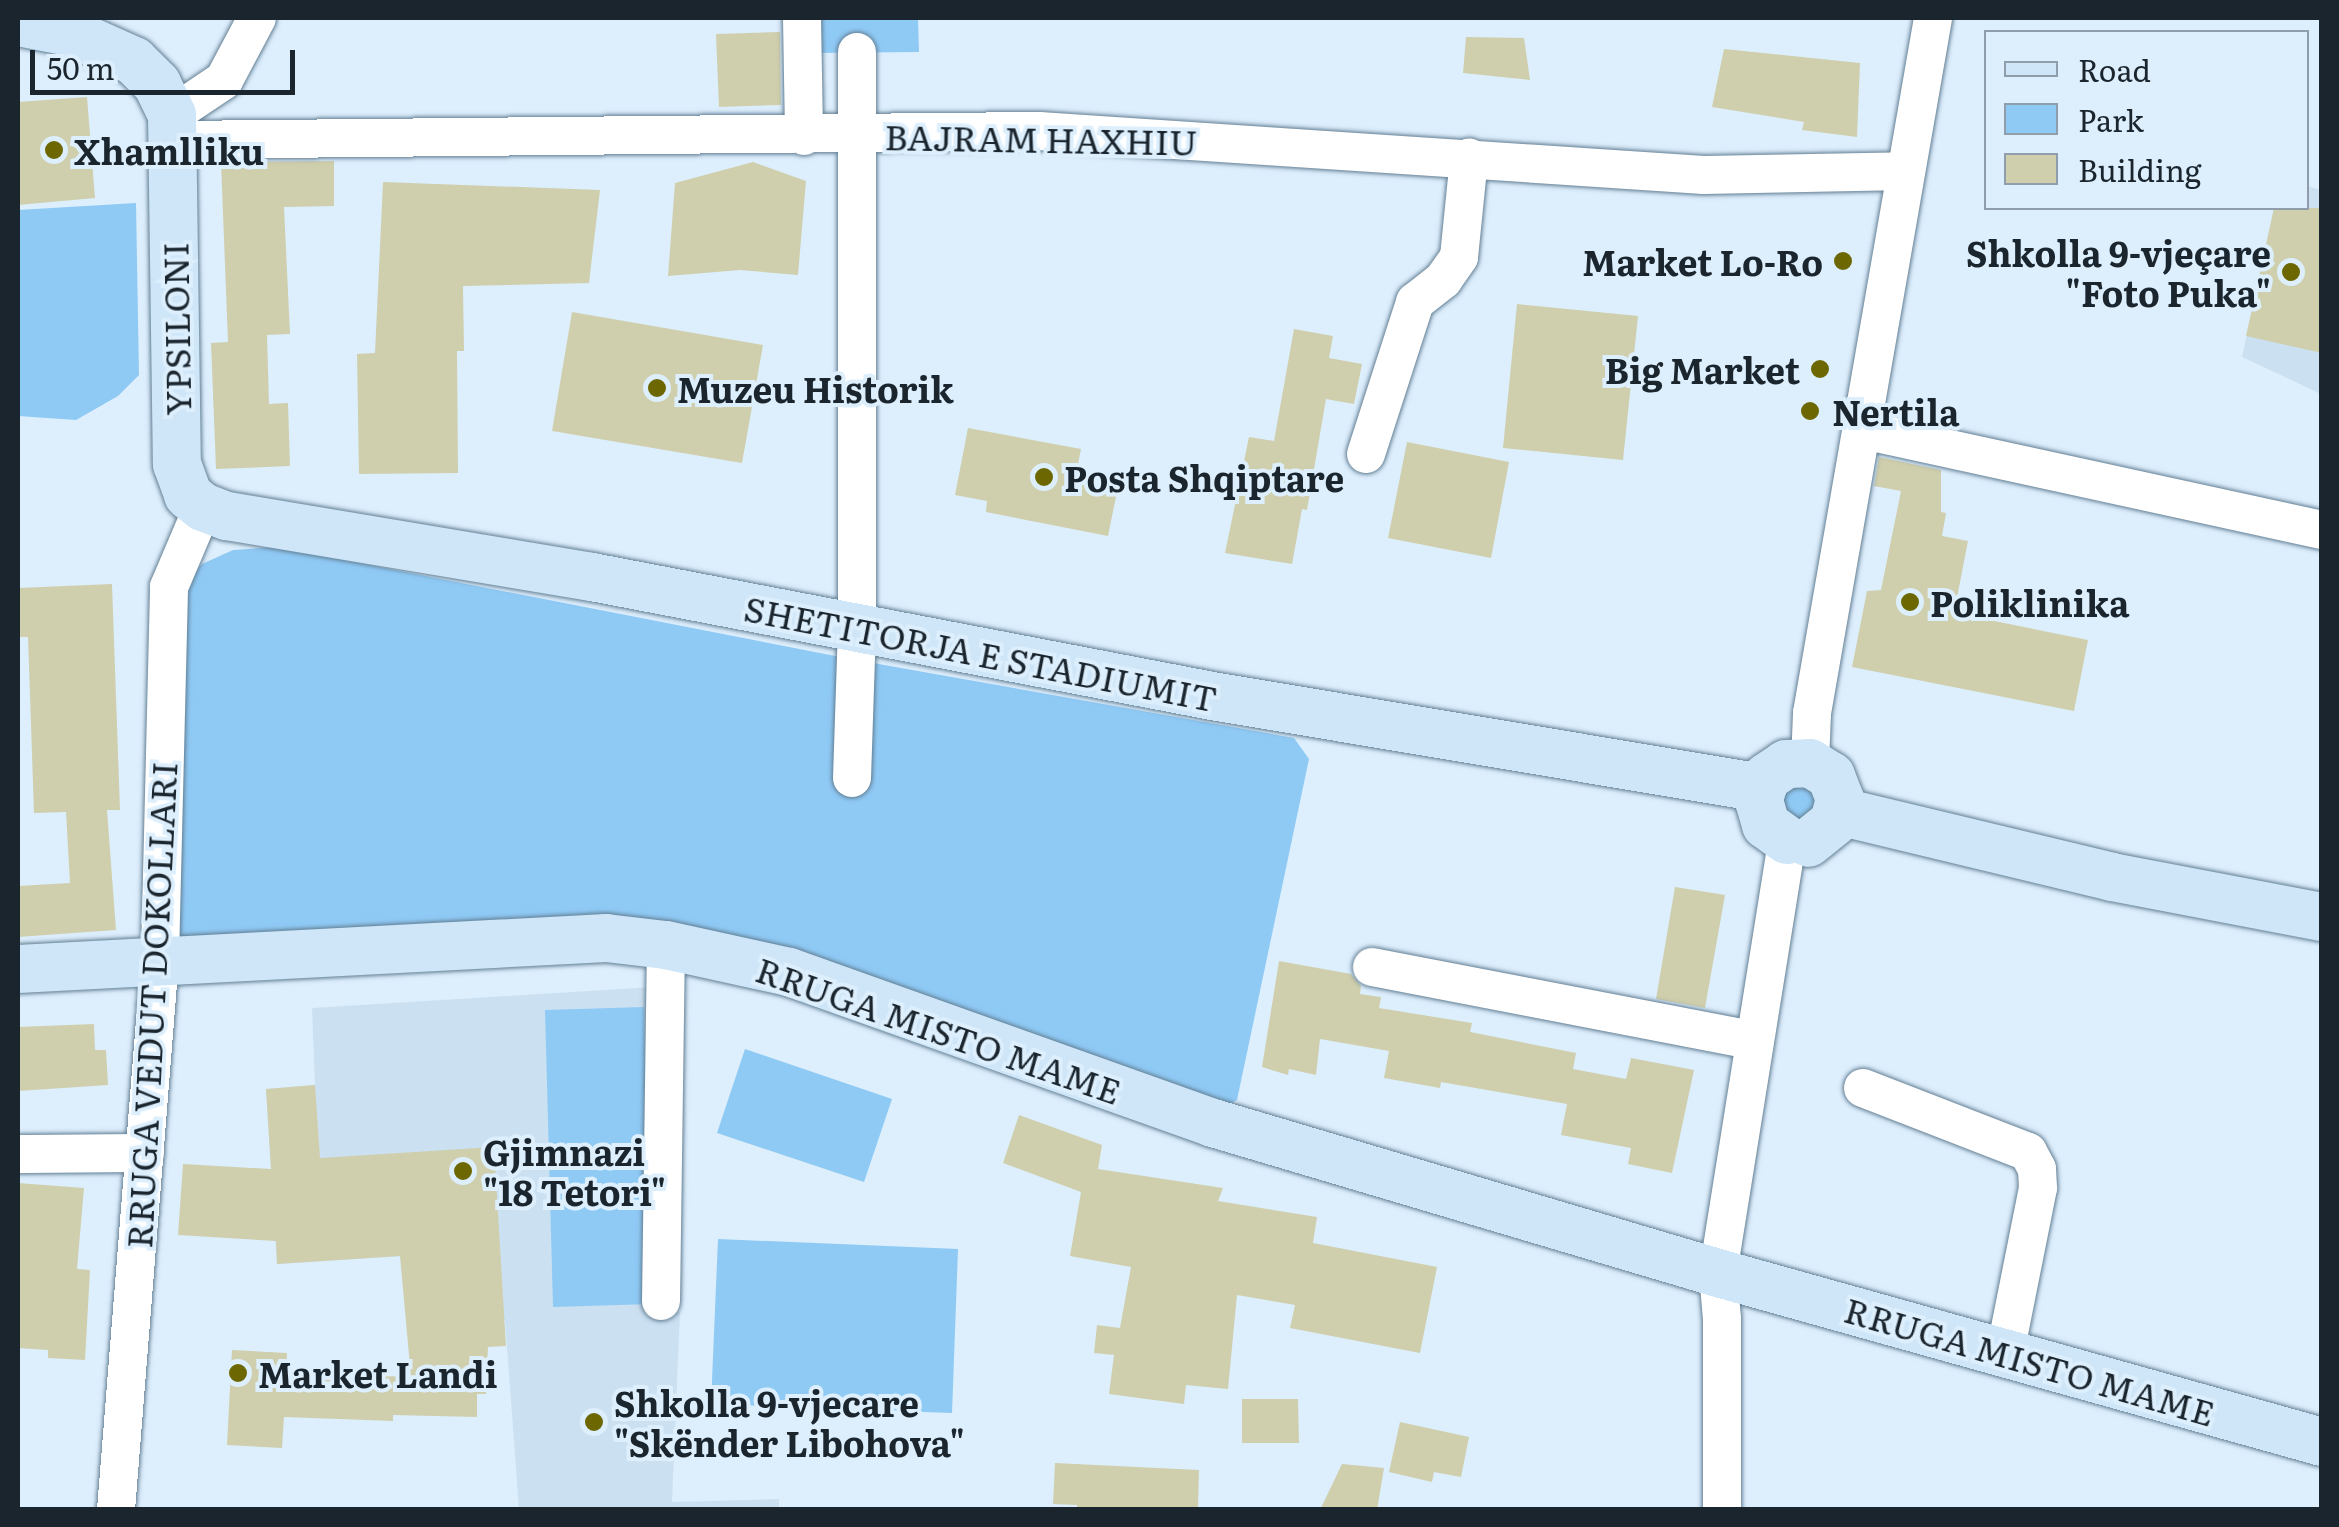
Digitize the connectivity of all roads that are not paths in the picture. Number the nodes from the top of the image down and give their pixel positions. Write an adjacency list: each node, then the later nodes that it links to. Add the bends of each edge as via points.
1 (257, 18): 7 (street, via 224,80)
2 (802, 18): 9 (street)
3 (1933, 18): 11 (street)
4 (18, 22): 5 (main road)
5 (68, 25): 7 (main road, via 134,61 157,84)
6 (857, 52): 8 (street)
7 (174, 128): 9 (street, BAJRAM HAXHIU); 14 (main road, YPSILONI, via 177,464 188,495)
8 (857, 135): 9 (street, BAJRAM HAXHIU); 10 (street, BAJRAM HAXHIU, via 1039,131); 16 (street)
9 (804, 136)
10 (1469, 158): 11 (street, BAJRAM HAXHIU, via 1704,174); 13 (street, via 1459,257 1414,302)
11 (1906, 171): 12 (street)
12 (1863, 430): 15 (street); 17 (street, via 1812,713)
13 (1366, 454)
14 (203, 508): 16 (main road, SHETITORJA E STADIUMIT); 23 (street, RRUGA VEDUT DOKOLLARI, via 169,587)
15 (2322, 530)
16 (857, 630): 18 (street); 19 (main road, SHETITORJA E STADIUMIT)
17 (1810, 763): 19 (main road, via 1786,764); 20 (main road, via 1831,776 1840,799)
18 (852, 778)
19 (1762, 788): 20 (main road, via 1766,824)
20 (1811, 832): 21 (main road); 26 (street); 30 (street)
21 (2322, 917)
22 (666, 945): 23 (main road, RRUGA MISTO MAME, via 606,938); 30 (main road, RRUGA MISTO MAME, via 790,972 1213,1123); 31 (street)
23 (160, 958): 24 (main road, RRUGA MISTO MAME); 28 (street, RRUGA VEDUT DOKOLLARI)
24 (18, 968)
25 (1372, 968): 26 (street)
26 (1752, 1040): 30 (street)
27 (1863, 1088): 32 (street, via 2028,1152 2038,1188)
28 (144, 1152): 29 (street); 34 (street, RRUGA VEDUT DOKOLLARI)
29 (18, 1154)
30 (1726, 1290): 32 (main road, RRUGA MISTO MAME); 35 (street)
31 (660, 1301)
32 (2004, 1353): 33 (main road, RRUGA MISTO MAME)
33 (2322, 1442)
34 (116, 1510)
35 (1722, 1510)

